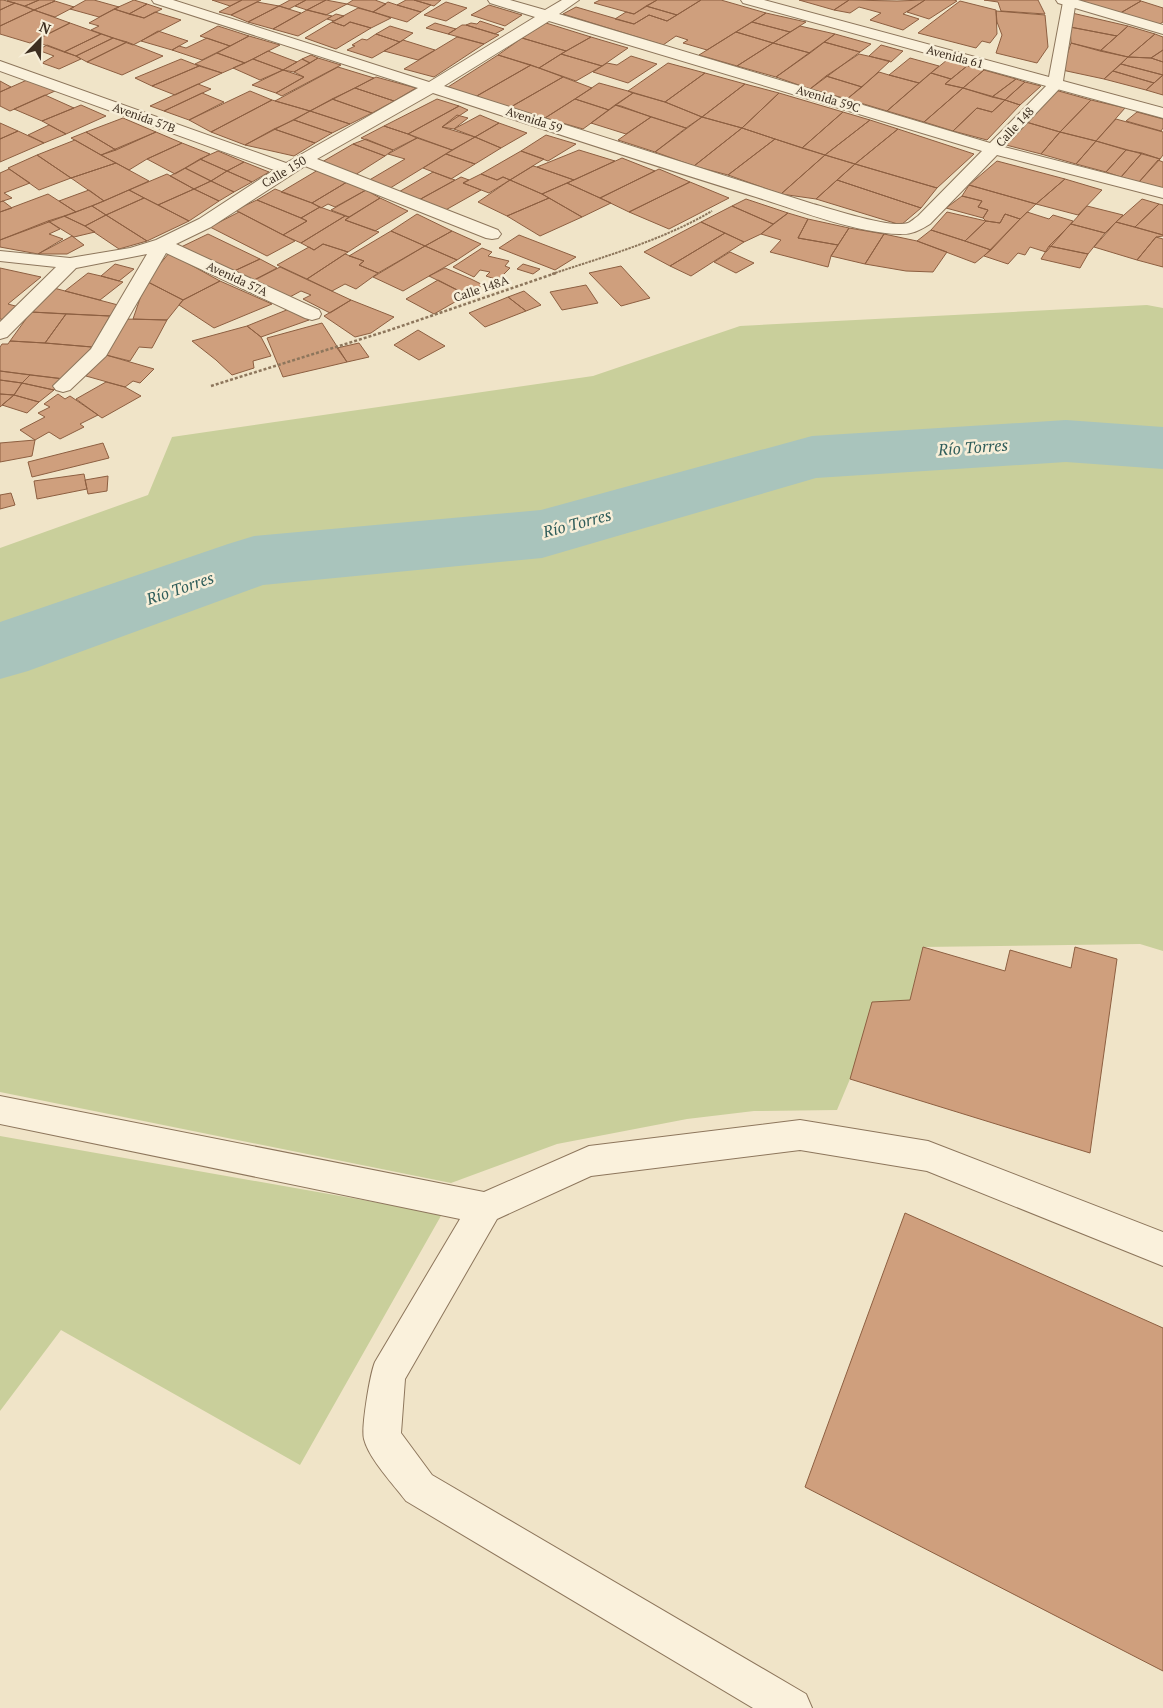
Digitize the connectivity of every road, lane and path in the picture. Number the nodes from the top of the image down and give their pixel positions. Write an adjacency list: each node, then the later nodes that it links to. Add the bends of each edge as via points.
1 (159, 0): 10 (street, Avenida 59)
2 (495, 0): 6 (street, Avenida 59C)
3 (572, 0): 6 (street, Calle 150)
4 (748, 0): 9 (street, Avenida 61)
5 (1068, 0): 7 (street); 9 (street)
6 (546, 15): 10 (street, Calle 150); 12 (street, Avenida 59C)
7 (1163, 30)
8 (0, 66): 14 (street, Avenida 57B)
9 (1055, 84): 11 (street, Avenida 61); 12 (street, Calle 148)
10 (432, 87): 13 (street, Calle 150); 15 (street, Avenida 59)
11 (1163, 113)
12 (994, 149): 16 (street, Avenida 59C); 17 (street, Calle 148, via 924,220)
13 (305, 160): 14 (street, Calle 150); 18 (street)
14 (287, 169): 19 (street, Calle 150, via 205,222)
15 (750, 190): 17 (street, Avenida 59, via 891,229); 25 (path, Calle 148A, via 697,220 648,241 387,331)
16 (1163, 193)
17 (910, 228)
18 (492, 234)
19 (162, 244): 21 (street, Calle 150); 22 (street, Avenida 57A); 24 (street, via 99,352)
20 (0, 256): 21 (street, Calle 150)
21 (70, 263): 23 (street)
22 (312, 314)
23 (0, 333)
24 (63, 386)
25 (211, 386)
26 (0, 1110): 27 (street)
27 (485, 1208): 28 (street, via 590,1161 800,1135 928,1156); 29 (street, via 388,1374 382,1438 419,1488)
28 (1163, 1249)
29 (792, 1708)

